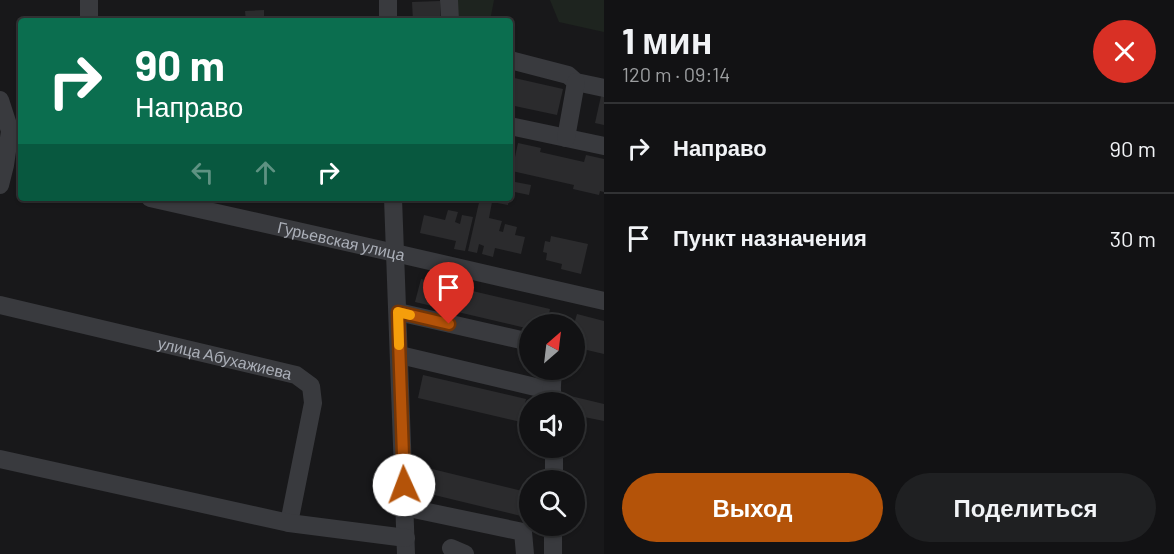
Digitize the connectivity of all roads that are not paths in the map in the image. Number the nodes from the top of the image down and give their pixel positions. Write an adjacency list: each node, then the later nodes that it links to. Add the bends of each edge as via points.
1 (89, 0): 4 (street)
2 (387, 0): 5 (street)
3 (450, 0): 6 (street)
4 (89, 18)
5 (388, 18)
6 (450, 18)
7 (513, 61): 8 (street, via 568,75)
8 (576, 82): 9 (street); 12 (street)
9 (604, 88)
10 (0, 100): 14 (street, via 10,131)
11 (513, 127): 12 (street)
12 (566, 138): 13 (street)
13 (604, 146)
14 (9, 166): 15 (street)
15 (0, 184)
16 (163, 201): 18 (street, Гурьевская улица)
17 (393, 201): 18 (street)
18 (395, 253): 19 (street, Гурьевская улица); 21 (street)
19 (604, 302)
20 (0, 305): 27 (street, улица Абухажиева, via 296,375 311,386 313,403)
21 (398, 312): 22 (street); 23 (street)
22 (519, 340)
23 (400, 355): 24 (street); 26 (street)
24 (533, 392)
25 (0, 459): 27 (street)
26 (404, 507): 29 (street); 30 (street, via 523,532)
27 (289, 523): 29 (street)
28 (553, 536): 31 (street)
29 (406, 546)
30 (525, 554)
31 (553, 554)

